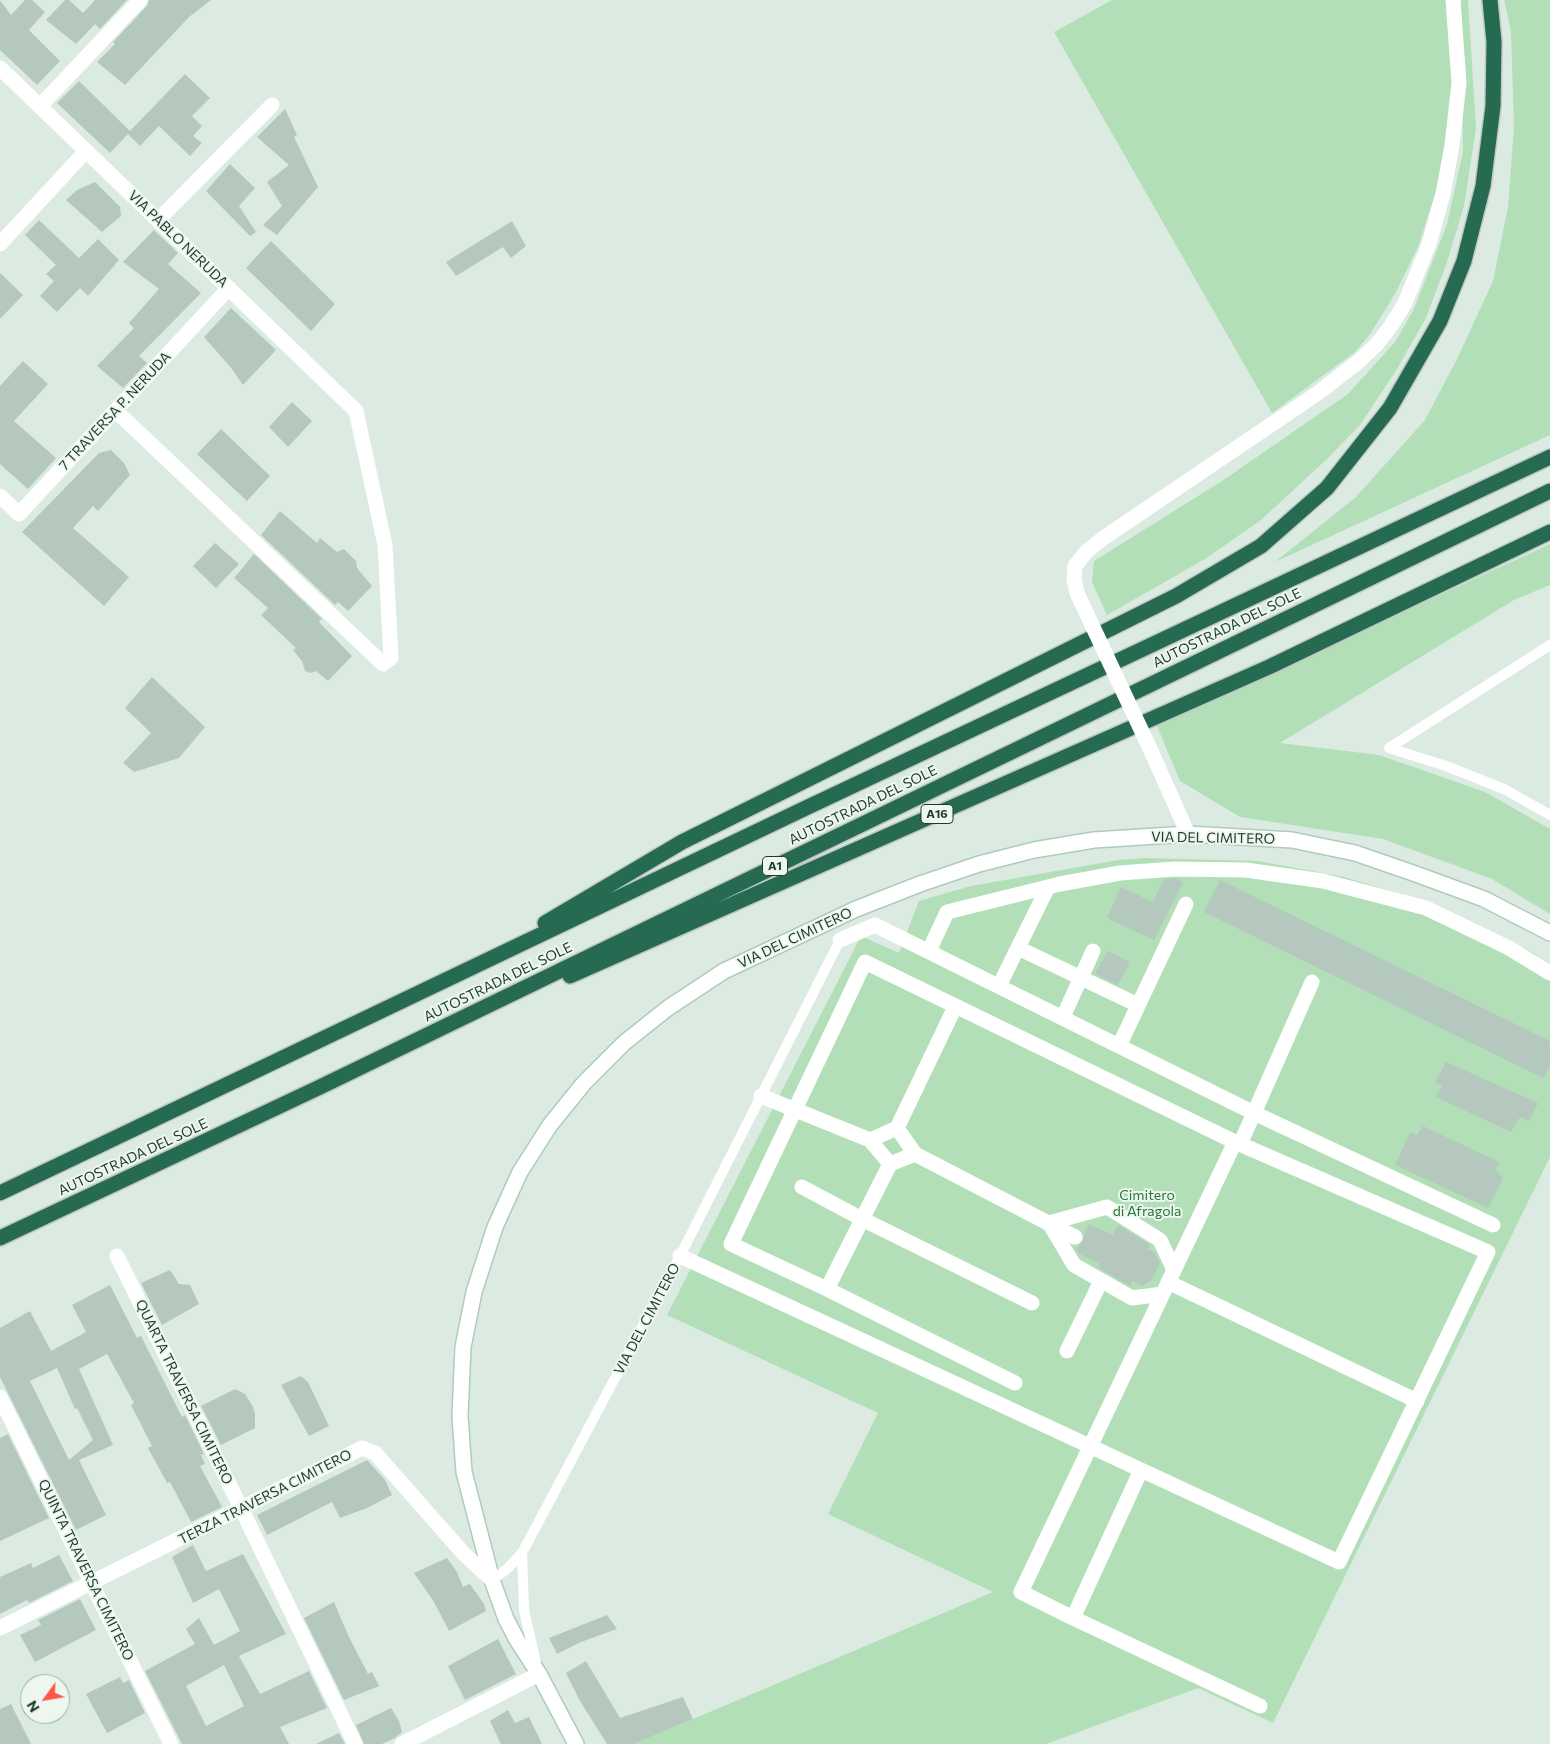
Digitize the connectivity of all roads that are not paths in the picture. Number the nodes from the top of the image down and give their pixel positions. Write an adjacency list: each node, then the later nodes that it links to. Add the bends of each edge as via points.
1 (140, 0): 6 (street)
2 (1453, 0): 18 (street, bridge, via 1459,83 1443,194 1429,244 1405,303 1391,326 1365,356 1318,393 1102,539 1075,566 1077,593)
3 (1490, 0): 26 (highway, via 1494,42 1493,106 1483,186 1464,261 1440,321 1390,408 1327,488 1261,546 1176,596 682,842)
4 (0, 68): 6 (street, VIA PABLO NERUDA)
5 (272, 105): 8 (street)
6 (40, 106): 7 (street, VIA PABLO NERUDA)
7 (86, 151): 8 (street, VIA PABLO NERUDA); 9 (street)
8 (158, 220): 10 (street, VIA PABLO NERUDA)
9 (0, 244)
10 (229, 288): 11 (street, 7 TRAVERSA P. NERUDA); 11 (street, VIA PABLO NERUDA, via 356,411 385,544 391,658 383,664)
11 (116, 411): 14 (street, 7 TRAVERSA P. NERUDA, via 19,514)
12 (1550, 457): 26 (highway, AUTOSTRADA DEL SOLE)
13 (1550, 491): 35 (highway, AUTOSTRADA DEL SOLE / A1)
14 (0, 496)
15 (1550, 532): 35 (highway, A16, via 1270,667)
16 (1550, 644): 17 (lane, via 1389,748 1504,788)
17 (1550, 815)
18 (1188, 834): 21 (street, VIA DEL CIMITERO, via 1292,840 1355,853 1484,899); 65 (street, VIA DEL CIMITERO, via 1094,840 1034,850 978,864 865,906 724,971 624,1042 584,1083 550,1125 520,1172 498,1219 474,1292 463,1347 460,1416 464,1472)
19 (1048, 887): 23 (street); 24 (street, via 947,912); 27 (street, via 1120,874 1175,869 1246,870 1323,881 1426,908 1509,948)
20 (1186, 904): 31 (street)
21 (1550, 933)
22 (840, 940): 24 (street, via 875,925); 36 (lane, VIA DEL CIMITERO)
23 (1018, 948): 28 (street); 30 (street)
24 (929, 951): 30 (street)
25 (1093, 951): 28 (street)
26 (464, 972): 45 (highway, AUTOSTRADA DEL SOLE)
27 (1550, 973)
28 (1080, 978): 31 (street); 33 (street)
29 (1312, 982): 38 (street)
30 (1000, 986): 33 (street)
31 (1138, 1005): 34 (street)
32 (955, 1007): 37 (street, via 865,962); 39 (street); 41 (street)
33 (1063, 1017): 34 (street)
34 (1119, 1046): 38 (street)
35 (320, 1087): 50 (highway, AUTOSTRADA DEL SOLE / A1)
36 (761, 1096): 37 (street); 52 (lane, VIA DEL CIMITERO)
37 (796, 1109): 40 (street); 55 (street, via 731,1244)
38 (1254, 1113): 41 (street); 48 (street)
39 (897, 1128): 40 (street); 42 (street)
40 (870, 1140): 43 (street)
41 (1237, 1143): 54 (street); 60 (street, via 1488,1252)
42 (915, 1154): 43 (street); 47 (street)
43 (890, 1164): 46 (street)
44 (802, 1187): 46 (street)
45 (0, 1193)
46 (862, 1219): 55 (street); 56 (street)
47 (1049, 1223): 49 (street); 53 (street, via 1074,1265); 54 (street, via 1106,1207 1160,1240)
48 (1493, 1225)
49 (1074, 1237)
50 (0, 1238)
51 (117, 1256): 63 (street, QUARTA TRAVERSA CIMITERO)
52 (680, 1256): 61 (street); 64 (lane, VIA DEL CIMITERO)
53 (1101, 1281): 54 (street, via 1132,1298); 57 (street)
54 (1168, 1282): 60 (street); 61 (street)
55 (827, 1289): 58 (street)
56 (1032, 1303)
57 (1068, 1351)
58 (1015, 1383)
59 (0, 1397): 66 (street, QUINTA TRAVERSA CIMITERO)
60 (1417, 1400): 62 (street, via 1340,1562)
61 (1091, 1446): 62 (street); 67 (street, via 1021,1592)
62 (1141, 1470): 67 (street)
63 (241, 1508): 65 (street, TERZA TRAVERSA CIMITERO, via 362,1448 375,1453 464,1554); 66 (street, TERZA TRAVERSA CIMITERO); 72 (street, QUARTA TRAVERSA CIMITERO)
64 (522, 1553): 65 (lane, VIA DEL CIMITERO); 69 (lane, via 524,1610)
65 (492, 1580): 69 (street, VIA DEL CIMITERO, via 506,1619)
66 (93, 1583): 68 (street, TERZA TRAVERSA CIMITERO); 71 (street, QUINTA TRAVERSA CIMITERO)
67 (1073, 1618): 70 (street)
68 (0, 1628)
69 (539, 1674): 73 (street); 74 (street, VIA DEL CIMITERO)
70 (1260, 1706)
71 (171, 1744)
72 (355, 1744)
73 (402, 1744)
74 (576, 1744)

